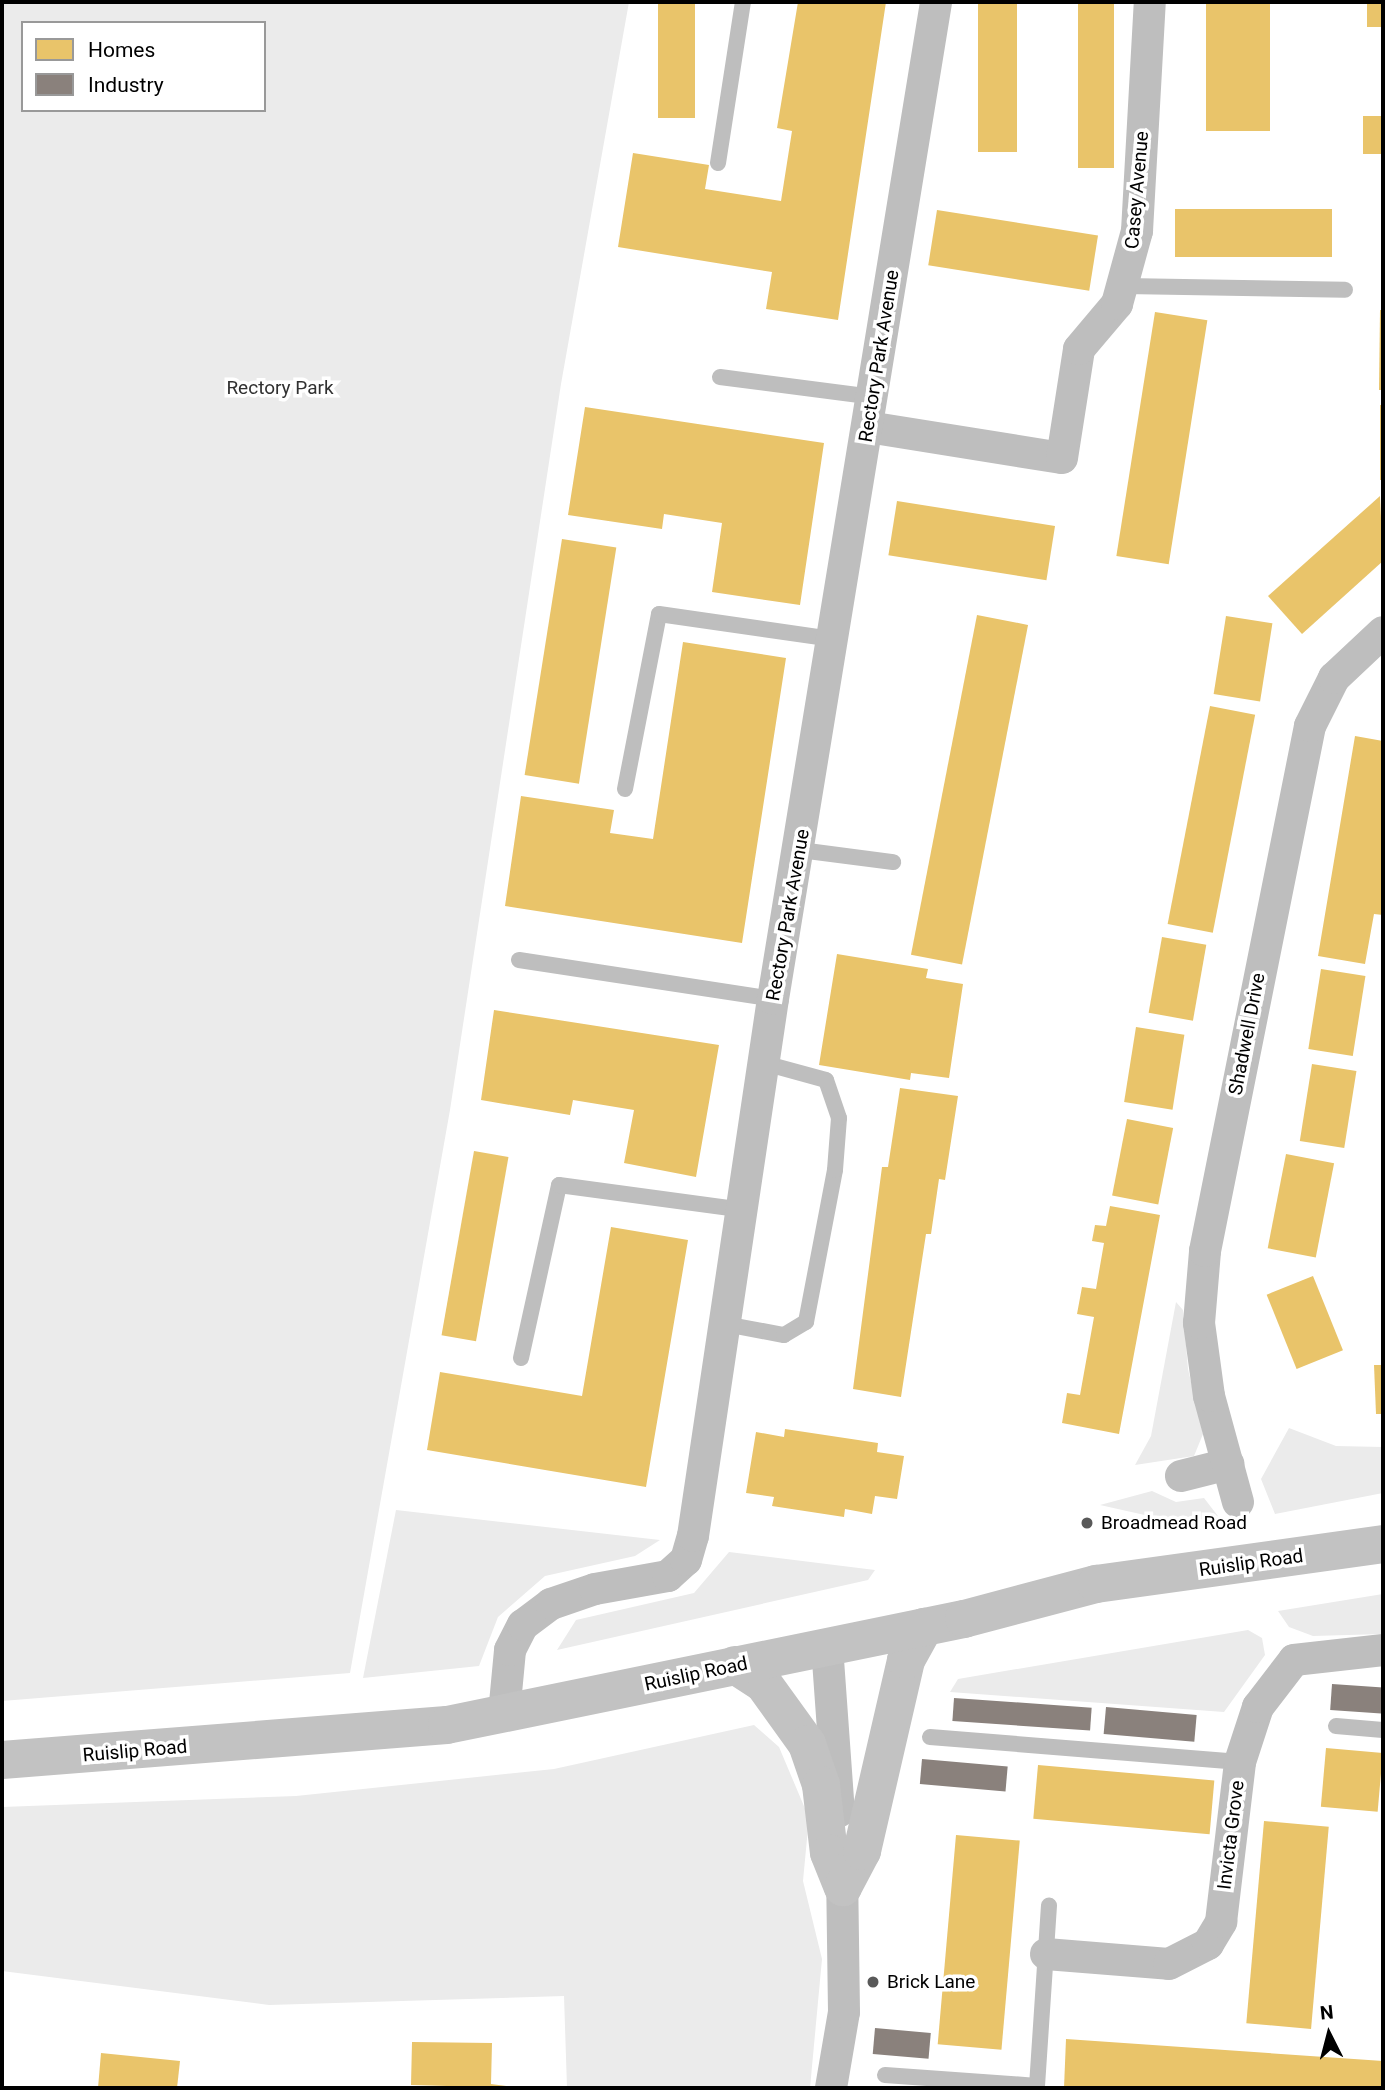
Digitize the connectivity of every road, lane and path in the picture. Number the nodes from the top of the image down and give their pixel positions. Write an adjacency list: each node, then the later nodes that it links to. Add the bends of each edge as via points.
1 (743, 2): 4 (lane)
2 (936, 2): 8 (street, Rectory Park Avenue)
3 (1150, 2): 5 (street, Casey Avenue, via 1137,231)
4 (718, 163)
5 (1125, 286): 6 (lane); 8 (street, Casey Avenue, via 1079,349 1062,458)
6 (1345, 290)
7 (720, 377): 8 (lane)
8 (871, 412): 10 (street, Rectory Park Avenue)
9 (1383, 632): 20 (street, Shadwell Drive, via 1334,678 1310,726 1205,1251 1199,1323)
10 (833, 639): 11 (lane, via 659,614); 12 (street, Rectory Park Avenue)
11 (625, 789)
12 (800, 850): 13 (lane); 15 (street, Rectory Park Avenue)
13 (893, 862)
14 (519, 960): 15 (lane)
15 (773, 999): 16 (street, Rectory Park Avenue)
16 (764, 1063): 17 (street, Rectory Park Avenue); 18 (lane, via 826,1080 839,1118 835,1170 806,1322 784,1335)
17 (743, 1210): 18 (street, Rectory Park Avenue); 19 (lane, via 559,1185)
18 (725, 1324): 28 (street, Rectory Park Avenue, via 687,1560 668,1576 594,1589 551,1604 523,1625 510,1650)
19 (521, 1358)
20 (1228, 1464): 21 (street); 22 (street, Shadwell Drive)
21 (1181, 1476)
22 (1238, 1502)
23 (1383, 1544): 24 (main road, Ruislip Road, via 1096,1584)
24 (924, 1627): 25 (main road, Ruislip Road); 34 (main road, via 906,1660 862,1852)
25 (828, 1646): 27 (main road, Ruislip Road); 34 (street)
26 (1383, 1650): 33 (street, Invicta Grove, via 1294,1660 1258,1707)
27 (735, 1665): 28 (main road, Ruislip Road); 34 (main road, via 763,1684 807,1744 821,1785 829,1853)
28 (504, 1714): 32 (main road, Ruislip Road, via 447,1725)
29 (1336, 1726): 30 (lane)
30 (1383, 1730)
31 (930, 1737): 33 (lane)
32 (2, 1760)
33 (1240, 1762): 36 (street, Invicta Grove, via 1220,1922 1208,1944 1169,1964)
34 (843, 1887): 38 (street, via 844,2012)
35 (1049, 1905): 36 (lane)
36 (1046, 1954): 37 (lane, via 1037,2086)
37 (885, 2075)
38 (831, 2088)

